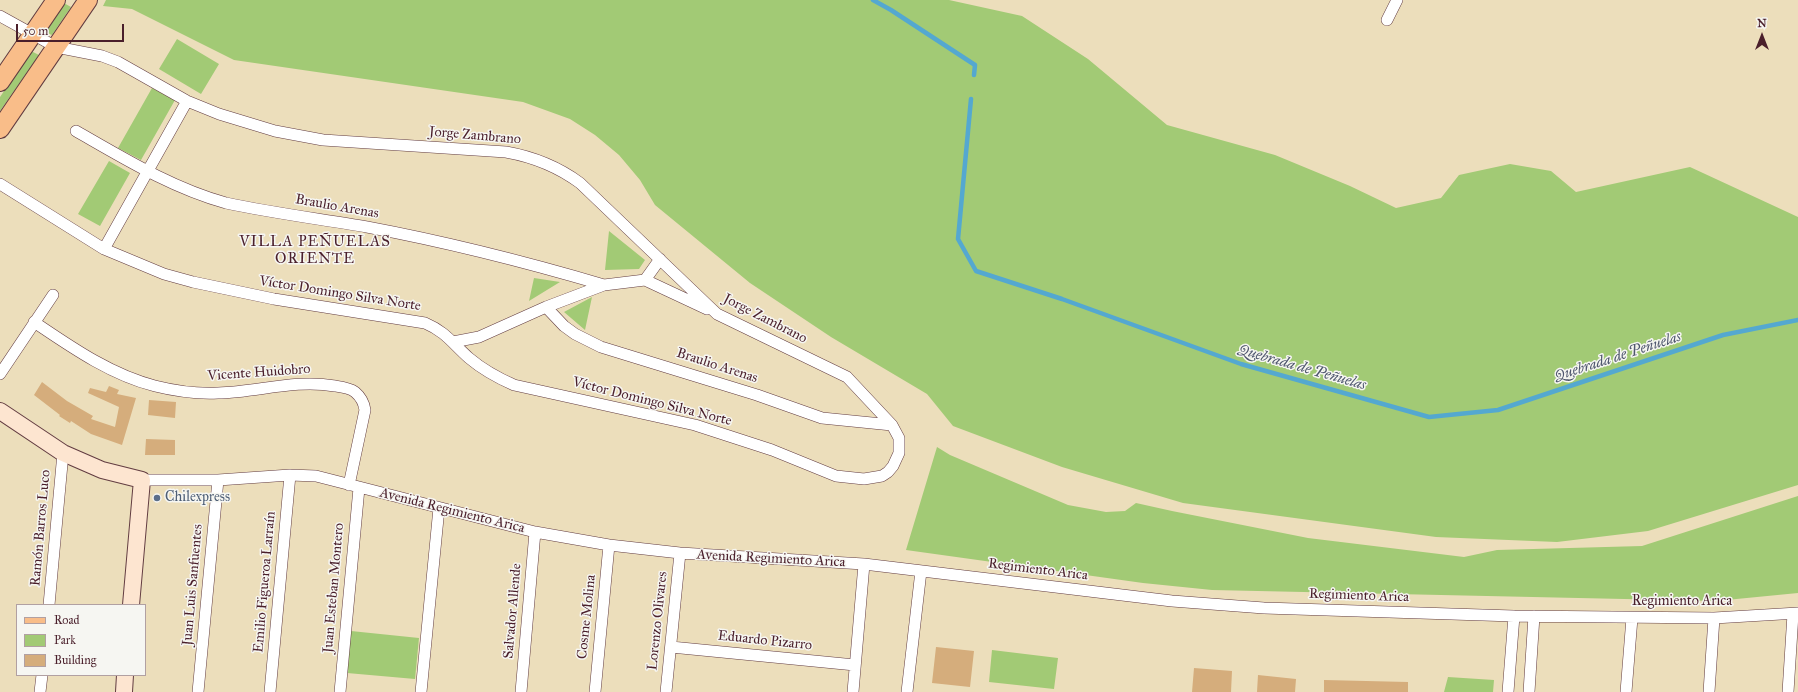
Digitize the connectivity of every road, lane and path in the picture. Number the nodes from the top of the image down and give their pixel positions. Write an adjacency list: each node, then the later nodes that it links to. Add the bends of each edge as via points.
1 (56, 0): 6 (main road)
2 (1397, 0): 5 (street)
3 (85, 5): 7 (main road)
4 (0, 16): 6 (street, Jorge Zambrano)
5 (1387, 20)
6 (33, 35): 7 (street, Jorge Zambrano); 8 (main road)
7 (56, 47): 9 (street, Jorge Zambrano, via 102,56 118,62); 10 (main road)
8 (0, 82)
9 (187, 101): 12 (street); 15 (street, Jorge Zambrano, via 251,125 305,137 331,141 506,152 532,157 557,168 580,183)
10 (0, 129)
11 (76, 132): 12 (street, Braulio Arenas)
12 (148, 171): 14 (street); 17 (street, Braulio Arenas, via 185,190 226,203 428,239 509,258)
13 (0, 184): 14 (street, Víctor Domingo Silva Norte)
14 (104, 249): 22 (street, Víctor Domingo Silva Norte, via 143,266 193,282 274,299 425,323 442,332)
15 (660, 259): 16 (street); 20 (street, Jorge Zambrano)
16 (645, 280): 17 (street); 20 (street)
17 (604, 285): 19 (street)
18 (53, 295): 21 (street)
19 (546, 307): 22 (street, via 479,336); 25 (street, Braulio Arenas, via 559,322 575,334 601,347 750,392 822,418)
20 (717, 314): 25 (street, Jorge Zambrano, via 847,377)
21 (34, 322): 23 (street); 31 (street, Vicente Huidobro, via 83,354 137,381 156,386 218,393 306,383 348,388 364,403 365,410)
22 (453, 342): 28 (street, Víctor Domingo Silva Norte, via 489,373 514,385 695,425 772,450 836,476 855,480)
23 (0, 374)
24 (0, 411): 26 (main road, Avenida Regimiento Arica)
25 (892, 425): 28 (street, Jorge Zambrano, via 899,438 899,453 893,466)
26 (63, 453): 29 (main road, Avenida Regimiento Arica, via 102,470); 38 (street, Ramón Barros Luco)
27 (290, 475): 30 (street, Avenida Regimiento Arica); 31 (street, Avenida Regimiento Arica, via 316,476); 52 (street, Emilio Figueroa Larraín)
28 (882, 476)
29 (142, 480): 30 (street, Avenida Regimiento Arica); 39 (main road)
30 (218, 480): 51 (street, Juan Luis Sanfuentes)
31 (354, 486): 32 (street, Avenida Regimiento Arica); 53 (street, Juan Esteban Montero)
32 (439, 508): 33 (street, Avenida Regimiento Arica); 54 (street)
33 (535, 532): 34 (street, Avenida Regimiento Arica); 55 (street, Salvador Allende)
34 (609, 545): 35 (street, Avenida Regimiento Arica); 56 (street, Cosme Molina)
35 (680, 553): 36 (street, Avenida Regimiento Arica); 45 (street, Lorenzo Olivares)
36 (864, 564): 37 (street, Avenida Regimiento Arica); 46 (street)
37 (921, 571): 41 (street, Regimiento Arica, via 1172,601 1264,608); 59 (street)
38 (48, 604)
39 (131, 604)
40 (1796, 614): 44 (street, Regimiento Arica); 64 (street)
41 (1514, 616): 42 (street, Regimiento Arica); 60 (street)
42 (1534, 616): 43 (street, Regimiento Arica); 61 (street)
43 (1632, 618): 44 (street, Regimiento Arica); 62 (street)
44 (1714, 618): 63 (street)
45 (671, 647): 46 (street, Eduardo Pizarro); 57 (street, Lorenzo Olivares)
46 (855, 665): 58 (street)
47 (42, 676): 49 (street)
48 (125, 676): 50 (main road)
49 (40, 692)
50 (124, 692)
51 (198, 692)
52 (270, 692)
53 (340, 692)
54 (421, 692)
55 (521, 692)
56 (595, 692)
57 (666, 692)
58 (853, 692)
59 (907, 692)
60 (1508, 692)
61 (1529, 692)
62 (1626, 692)
63 (1709, 692)
64 (1788, 692)

